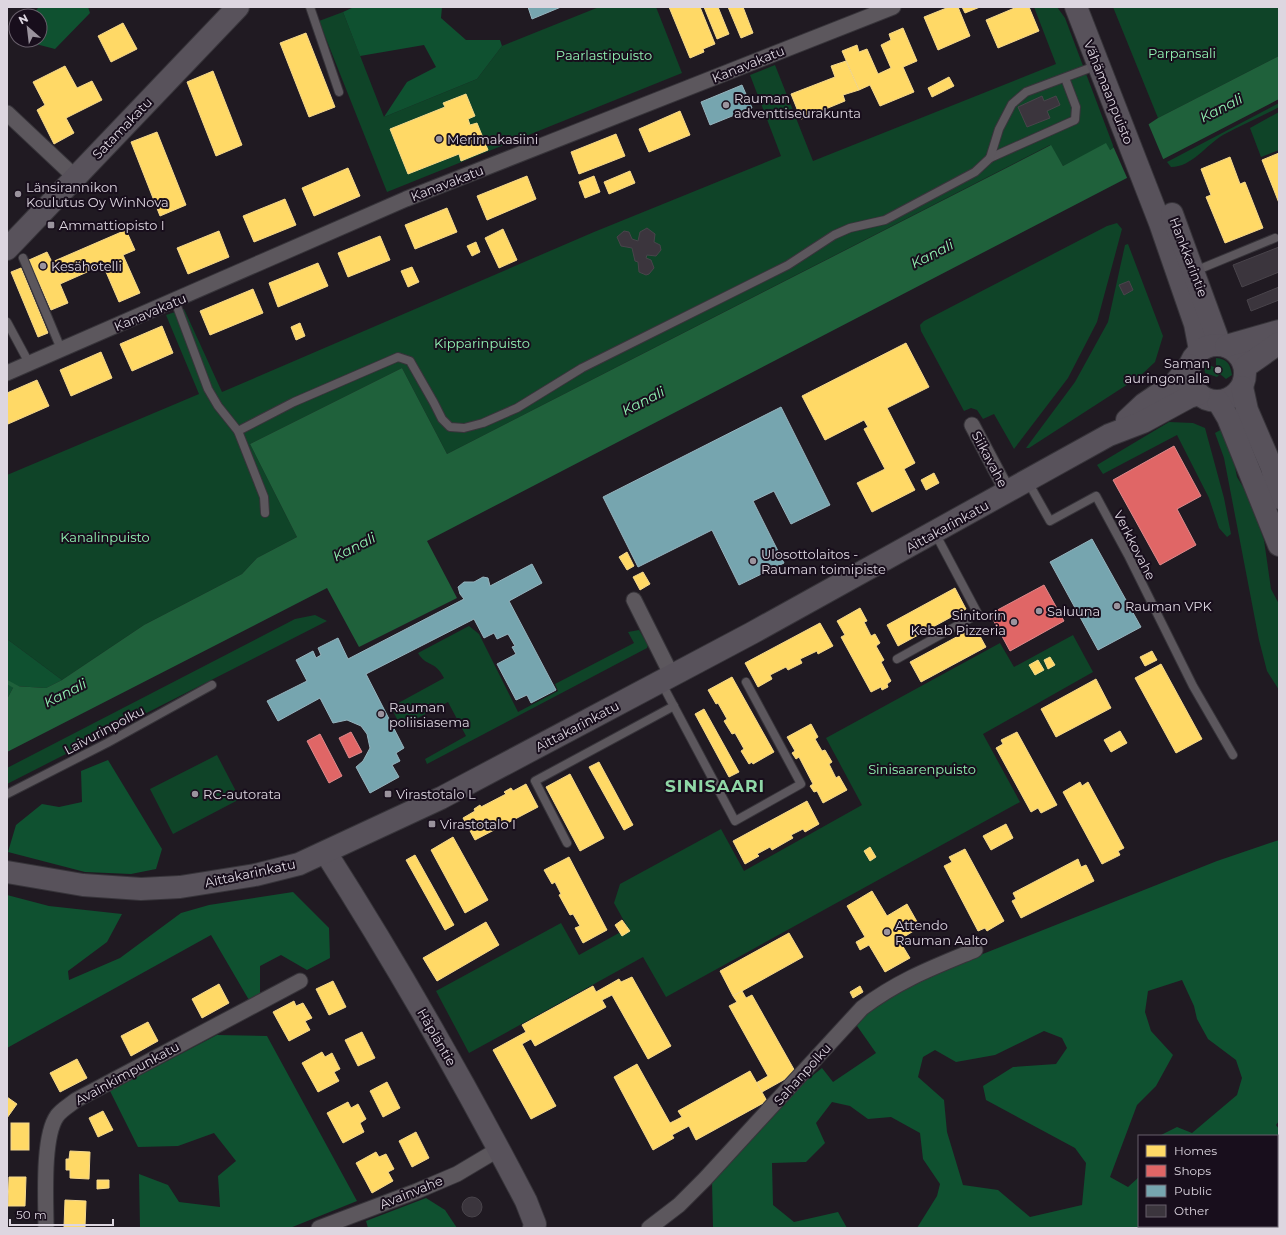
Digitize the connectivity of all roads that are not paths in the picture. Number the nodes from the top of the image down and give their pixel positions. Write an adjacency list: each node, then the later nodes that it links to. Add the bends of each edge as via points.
1 (238, 7): 13 (main road, Satamakatu)
2 (310, 7): 8 (lane)
3 (893, 7): 17 (street, Kanavakatu, via 406,199)
4 (1076, 7): 6 (main road, Vähämaanpuisto)
5 (1091, 7): 10 (main road, Vähämaanpuisto)
6 (1098, 65): 7 (lane); 10 (main road, Vähämaanpuisto)
7 (1065, 78): 11 (lane, via 1026,92 1012,104 999,129); 11 (lane, via 1076,107 1075,120)
8 (339, 92)
9 (7, 113): 13 (street)
10 (1131, 129): 12 (main road, Vähämaanpuisto)
11 (990, 158): 28 (lane, via 975,172 885,220 850,228 834,235 788,265 582,368 517,408 483,423 464,428 450,427 442,420 410,362 398,357 294,402)
12 (1149, 173): 16 (main road, Hankkarintie); 22 (main road, Hankkarintie, via 1195,324)
13 (76, 177): 15 (main road, Satamakatu)
14 (1275, 238): 16 (lane)
15 (15, 254): 21 (lane)
16 (1195, 271): 22 (main road, Hankkarintie)
17 (175, 301): 21 (street, Kanavakatu); 28 (lane, via 208,390)
18 (7, 322): 23 (lane)
19 (1279, 331): 22 (main road)
20 (1279, 343): 25 (main road)
21 (61, 349): 23 (street, Kanavakatu)
22 (1209, 351): 25 (main road, via 1239,354); 26 (main road, via 1189,376 1192,385); 29 (main road, Aittakarinkatu, via 1175,383 1144,404)
23 (29, 363): 24 (street, Kanavakatu)
24 (7, 373)
25 (1243, 377): 26 (main road, via 1234,395); 32 (main road, via 1247,410 1272,468)
26 (1209, 397): 29 (main road, Aittakarinkatu, via 1189,397 1143,422); 35 (main road, via 1228,418)
27 (972, 425): 31 (street, Siikavahe)
28 (238, 431): 33 (lane, via 264,497)
29 (1109, 435): 30 (main road, Aittakarinkatu)
30 (1028, 482): 31 (main road, Aittakarinkatu); 42 (lane, Verkkovahe, via 1050,521 1096,496 1193,686)
31 (1008, 493): 34 (main road, Aittakarinkatu)
32 (1279, 498)
33 (264, 513)
34 (935, 533): 37 (lane, via 978,614); 38 (main road, Aittakarinkatu)
35 (1279, 545)
36 (634, 600): 38 (street)
37 (897, 659)
38 (667, 679): 41 (lane); 45 (main road, Aittakarinkatu, via 441,798)
39 (746, 682): 41 (lane, via 801,784 735,821)
40 (212, 685): 43 (lane, Laivurinpolku)
41 (674, 706): 44 (lane, via 535,781)
42 (1233, 755)
43 (7, 794)
44 (567, 843)
45 (326, 853): 46 (main road, Aittakarinkatu, via 299,864 255,875 180,887 141,889 83,885); 49 (main road, Häpläntie, via 402,977)
46 (7, 872)
47 (975, 950): 53 (street, Sahanpolku, via 906,979 884,991 862,1008 705,1180 679,1206)
48 (300, 981): 50 (street, Avainkimpunkatu, via 76,1100 57,1115 50,1131)
49 (499, 1149): 51 (street, Avainvahe, via 456,1174); 52 (main road, Häpläntie, via 526,1201 535,1224)
50 (46, 1228)
51 (320, 1228)
52 (534, 1228)
53 (649, 1228)

